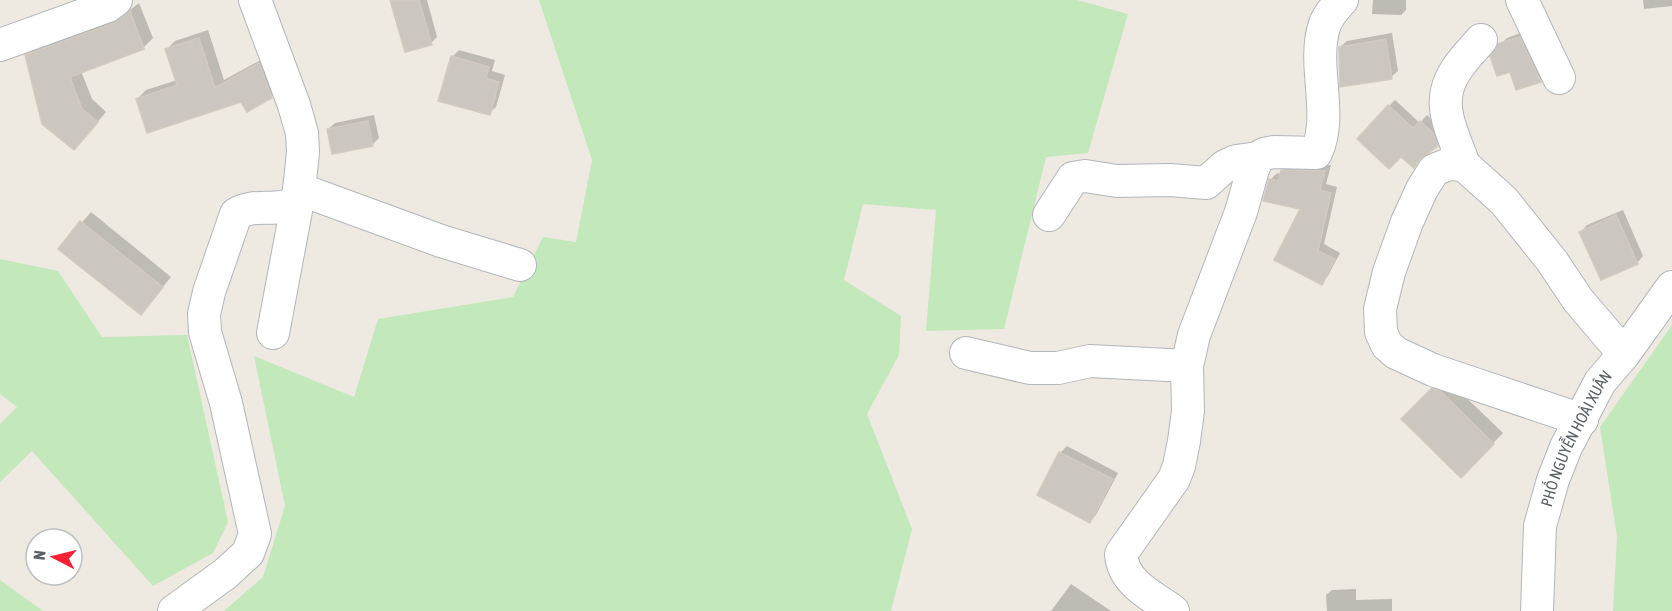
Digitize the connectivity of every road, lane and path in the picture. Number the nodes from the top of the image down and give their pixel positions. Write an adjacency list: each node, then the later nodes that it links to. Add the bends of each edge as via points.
1 (116, 0): 6 (street)
2 (255, 0): 10 (street, via 302,133)
3 (1342, 0): 8 (street, via 1324,26 1320,57 1323,120 1316,153 1274,152)
4 (1522, 0): 7 (street)
5 (1481, 40): 9 (street, via 1460,64 1447,91 1450,123)
6 (0, 45)
7 (1559, 78)
8 (1258, 158): 11 (street, via 1225,166 1206,183 1073,178); 17 (street, via 1194,335)
9 (1464, 165): 16 (street, via 1504,201); 18 (street, via 1449,164 1434,170 1407,222 1380,309 1381,332 1387,345 1433,370)
10 (298, 200): 12 (street); 14 (street); 19 (street, via 285,208 245,208 236,214 209,291 205,332 226,403 255,534 248,553)
11 (1049, 215)
12 (506, 260)
13 (1672, 287): 16 (street, PHỐ NGUYỄN HOÀI XUÂN)
14 (273, 333)
15 (966, 353): 17 (street, via 1030,368 1058,368 1090,361)
16 (1624, 354): 18 (street, PHỐ NGUYỄN HOÀI XUÂN, via 1600,382)
17 (1187, 366): 20 (street, via 1188,411 1179,466 1121,554 1126,574)
18 (1582, 420): 21 (street, PHỐ NGUYỄN HOÀI XUÂN, via 1556,472 1540,525)
19 (174, 611)
20 (1173, 611)
21 (1538, 611)

